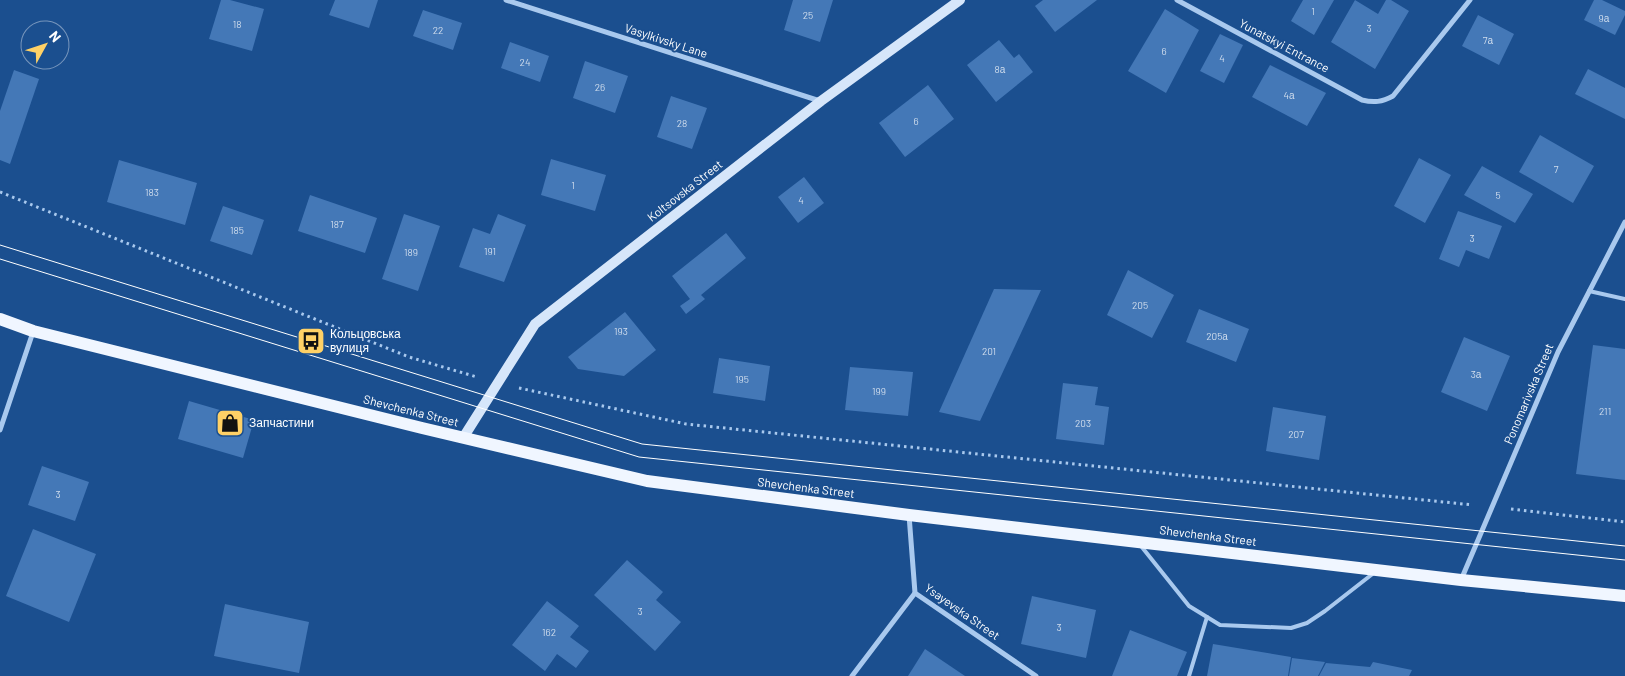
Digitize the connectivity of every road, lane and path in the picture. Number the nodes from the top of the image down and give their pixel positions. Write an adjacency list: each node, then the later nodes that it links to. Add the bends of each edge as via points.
1 (506, 0): 5 (street, Vasylkivsky Lane)
2 (960, 0): 5 (street, Koltsovska Street)
3 (1178, 0): 4 (street, Yunatskyi Entrance, via 1372,103 1393,96)
4 (1470, 0)
5 (821, 102): 12 (street, Koltsovska Street, via 536,324)
6 (0, 192): 12 (path, via 409,357)
7 (1625, 222): 8 (street, Ponomarivska Street)
8 (1589, 291): 9 (lane); 15 (street, Ponomarivska Street, via 1558,352)
9 (1625, 299)
10 (0, 319): 11 (main road, Shevchenka Street)
11 (33, 331): 13 (street); 14 (main road, Shevchenka Street)
12 (498, 383): 14 (street, Koltsovska Street); 15 (path, via 686,424)
13 (0, 430)
14 (463, 438): 16 (main road, Shevchenka Street, via 647,481)
15 (1492, 507): 17 (path); 20 (street, Ponomarivska Street)
16 (909, 515): 18 (main road, Shevchenka Street); 21 (street, Ysayevska Street)
17 (1625, 522)
18 (1138, 542): 19 (main road, Shevchenka Street); 23 (lane, via 1189,606)
19 (1378, 570): 20 (main road, Shevchenka Street); 23 (lane, via 1307,623 1291,628 1220,625)
20 (1461, 580): 22 (main road, Shevchenka Street)
21 (915, 593): 24 (street); 25 (street, Ysayevska Street)
22 (1625, 596)
23 (1207, 617): 26 (lane)
24 (852, 676)
25 (1036, 676)
26 (1189, 676)

